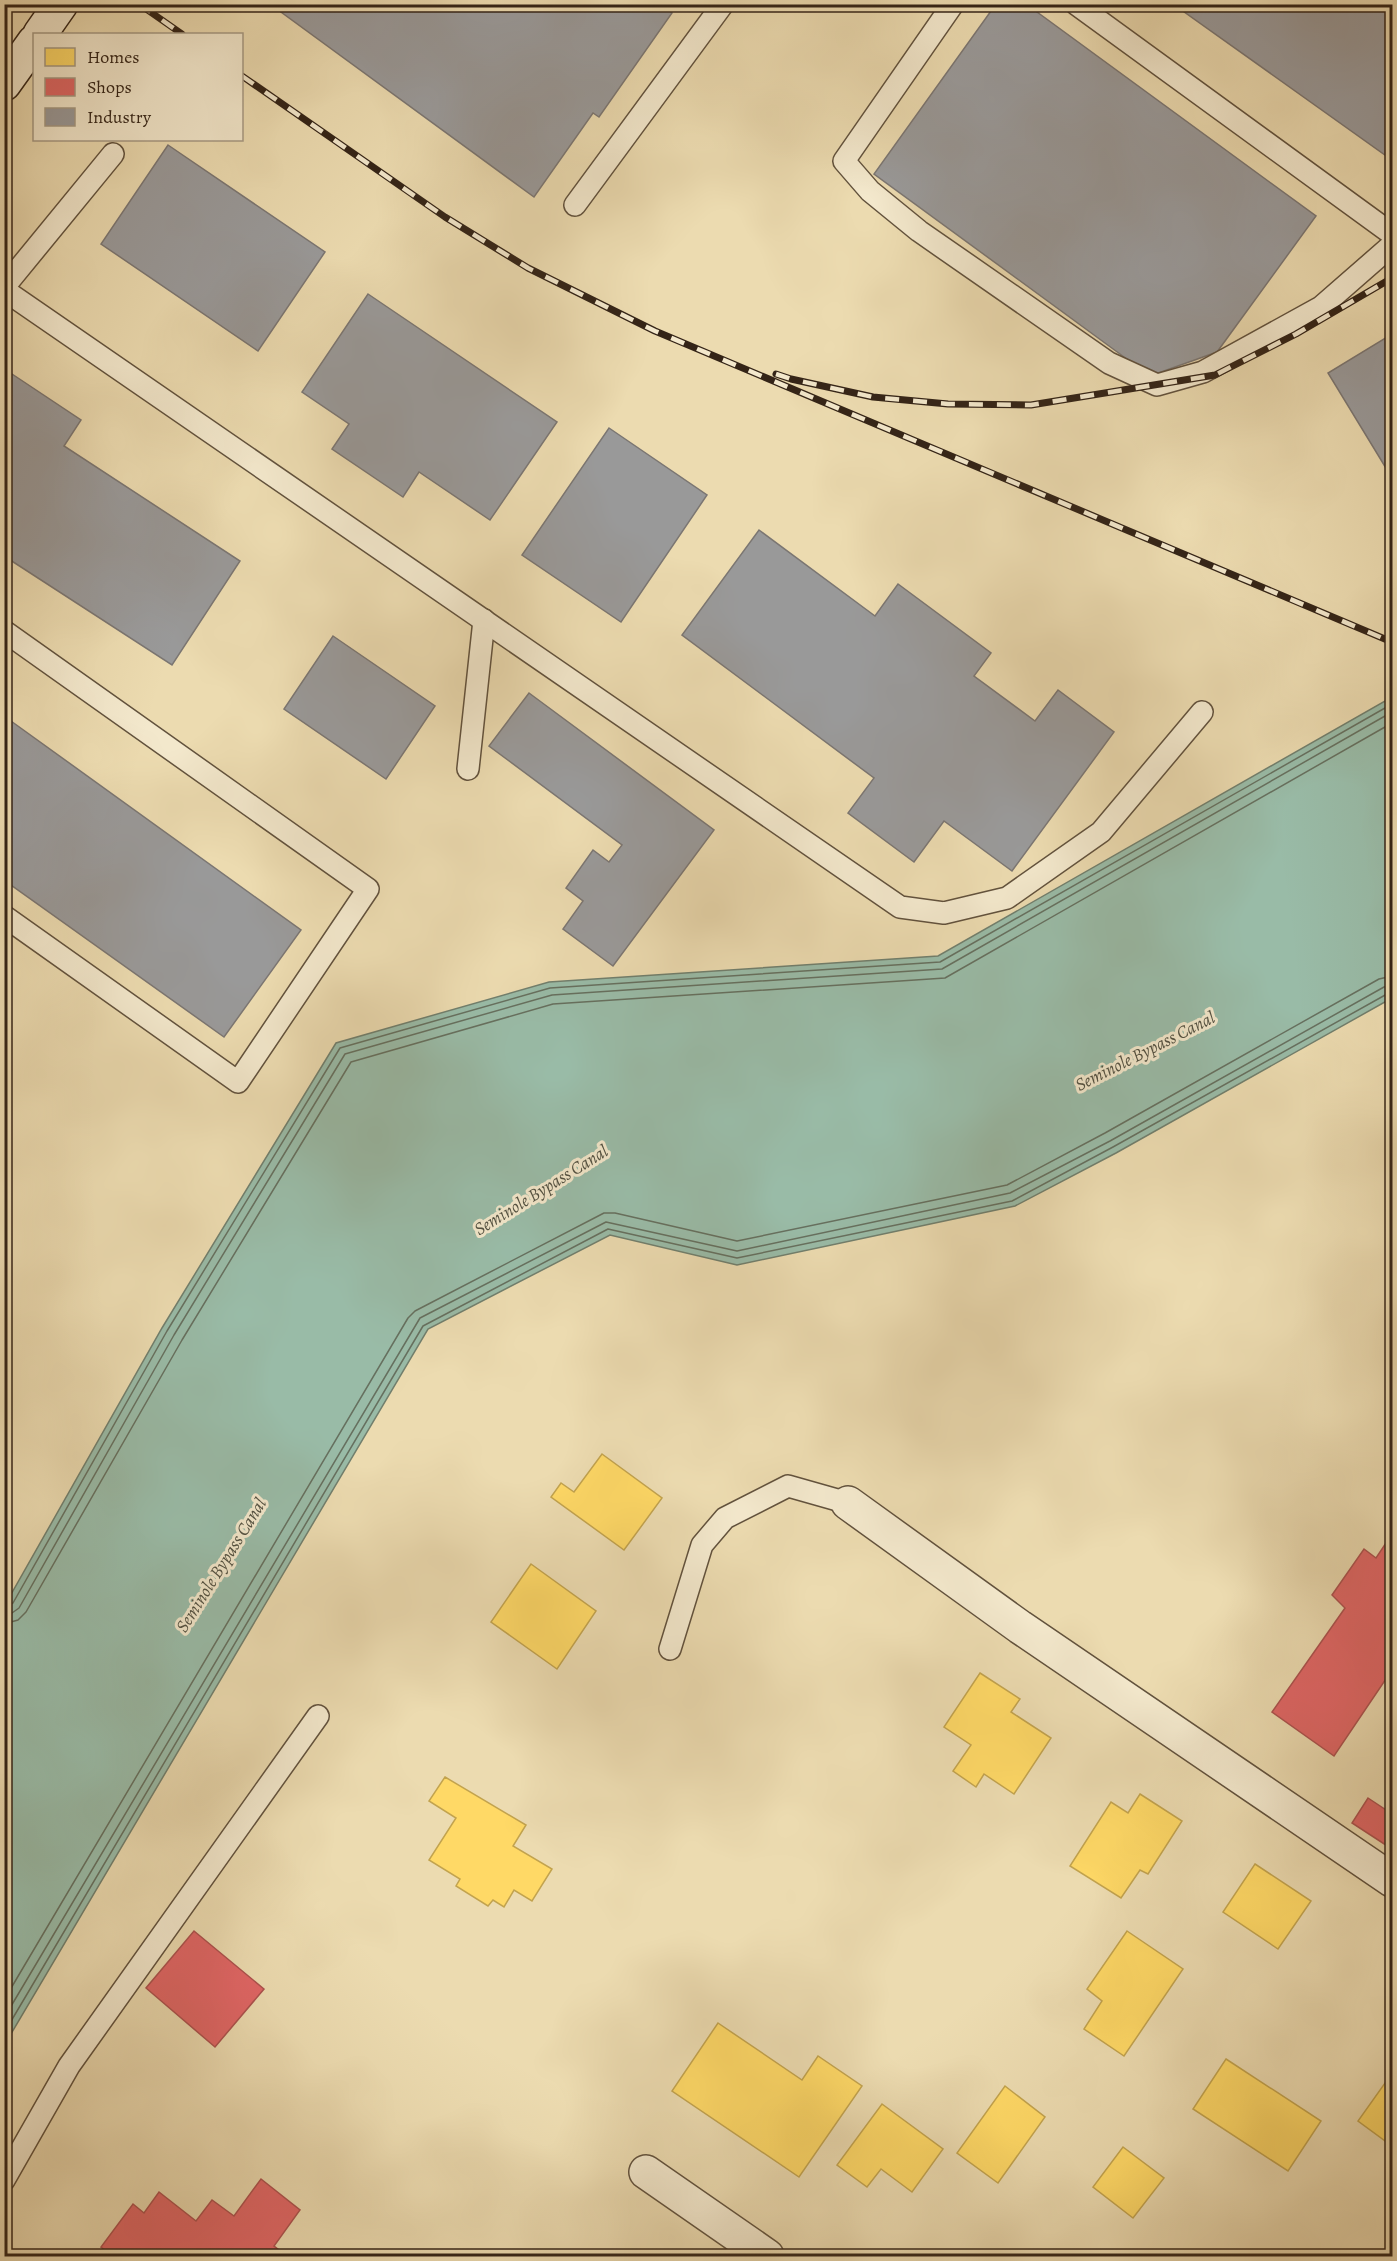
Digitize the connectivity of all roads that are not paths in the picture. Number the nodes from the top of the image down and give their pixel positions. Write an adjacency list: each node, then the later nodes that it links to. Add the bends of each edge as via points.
1 (61, 4): 6 (street)
2 (723, 4): 10 (lane)
3 (953, 4): 12 (lane, via 844,161 870,191 919,231 1109,363 1157,385 1203,372 1321,307)
4 (1076, 4): 5 (lane)
5 (1102, 12): 11 (lane)
6 (41, 33)
7 (33, 43): 8 (street)
8 (4, 84)
9 (113, 154): 13 (lane)
10 (575, 205)
11 (1392, 234)
12 (1392, 245)
13 (4, 289): 14 (lane)
14 (484, 620): 16 (lane, via 900,907 944,913 1007,898 1101,832); 17 (lane)
15 (4, 631): 18 (lane, via 368,888 238,1082)
16 (1202, 712)
17 (468, 769)
18 (4, 916)
19 (848, 1503): 20 (lane, via 788,1486 725,1518 702,1545); 22 (street, via 1020,1627)
20 (670, 1649)
21 (318, 1716): 24 (lane, via 69,2067)
22 (1392, 1880)
23 (646, 2172): 25 (street)
24 (4, 2180)
25 (767, 2256)

